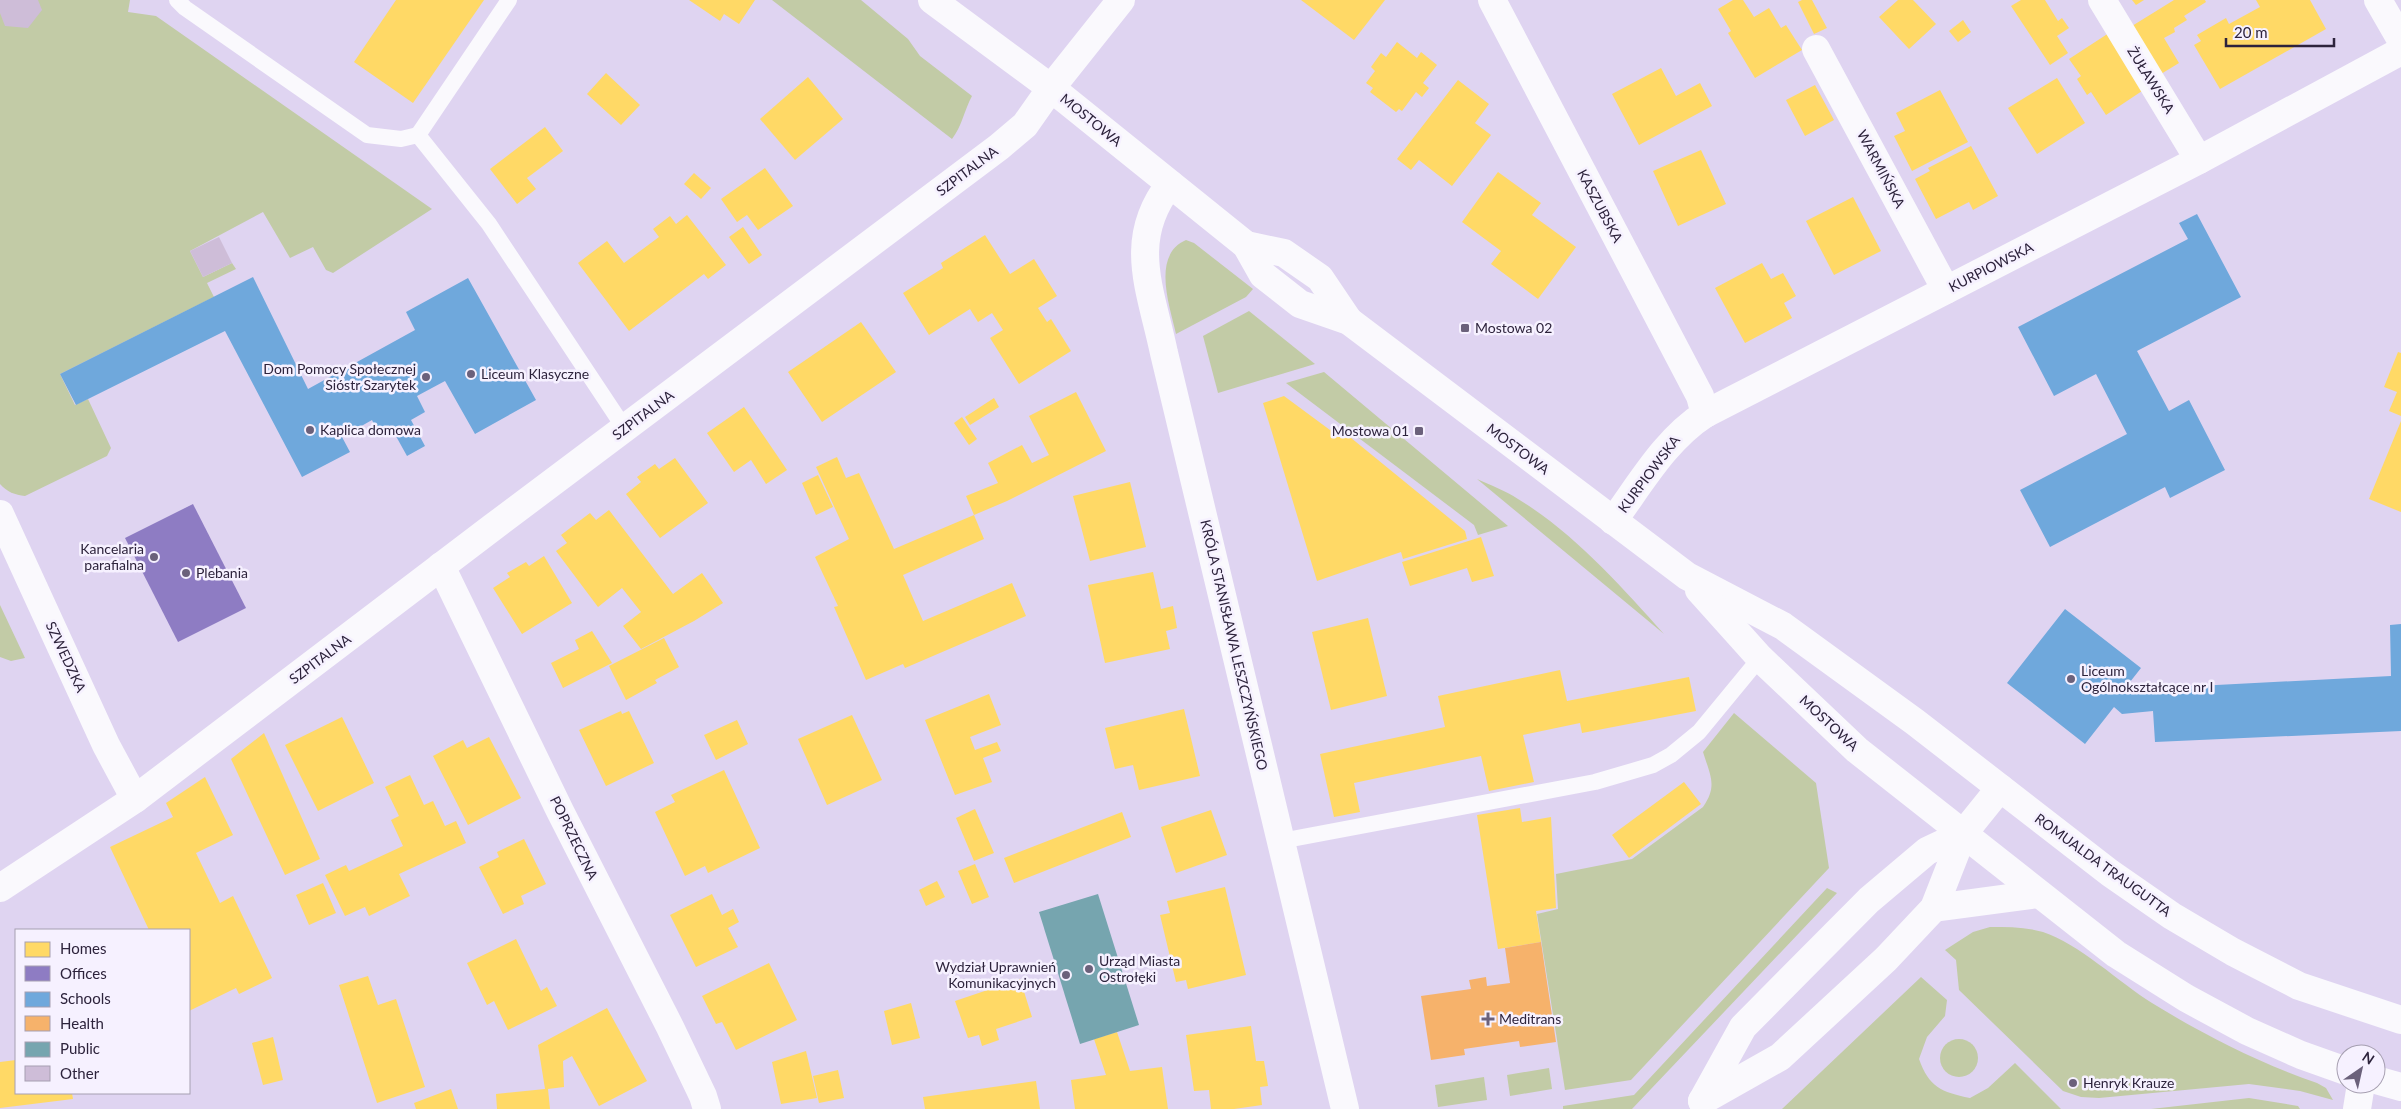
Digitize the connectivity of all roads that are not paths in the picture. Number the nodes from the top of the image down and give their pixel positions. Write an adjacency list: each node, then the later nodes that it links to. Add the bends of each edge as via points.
1 (177, 0): 12 (lane, via 367,136 401,139)
2 (509, 0): 12 (lane)
3 (932, 0): 11 (street, MOSTOWA)
4 (1121, 0): 11 (street, SZPITALNA)
5 (1492, 0): 16 (street, KASZUBSKA, via 1700,396)
6 (2102, 0): 13 (street, ŻUŁAWSKA)
7 (2378, 0): 8 (street)
8 (2401, 40)
9 (1816, 48): 15 (street, WARMIŃSKA)
10 (2401, 50): 13 (street, KURPIOWSKA)
11 (1051, 88): 14 (street, MOSTOWA); 17 (street, SZPITALNA, via 1025,125 999,147)
12 (418, 134): 17 (lane, via 489,224)
13 (2199, 160): 15 (street, KURPIOWSKA)
14 (1170, 184): 19 (street, MOSTOWA, via 1246,244 1284,253 1320,278 1349,321); 26 (street, KRÓLA STANISŁAWA LESZCZYŃSKIEGO, via 1150,218 1145,233 1144,255 1166,362)
15 (1946, 290): 16 (street, KURPIOWSKA)
16 (1704, 414): 19 (street, KURPIOWSKA, via 1688,425 1665,450)
17 (625, 429): 20 (street, SZPITALNA)
18 (0, 514): 24 (street, SZWEDZKA, via 106,744)
19 (1613, 521): 21 (street, MOSTOWA)
20 (441, 566): 24 (street, SZPITALNA); 36 (street, POPRZECZNA)
21 (1688, 576): 22 (street, MOSTOWA); 23 (street, MOSTOWA, via 1783,626)
22 (1760, 658): 25 (street, MOSTOWA, via 1857,750); 26 (lane, via 1699,732 1653,765 1595,782)
23 (2000, 788): 25 (street); 30 (street, ROMUALDA TRAUGUTTA, via 2110,873 2172,916 2233,952 2299,986)
24 (135, 799): 27 (street, SZPITALNA)
25 (1963, 834): 28 (street); 29 (street); 35 (street, via 1927,851 1869,900 1743,1027)
26 (1281, 841): 37 (street, KRÓLA STANISŁAWA LESZCZYŃSKIEGO)
27 (0, 888)
28 (2038, 894): 29 (street); 31 (street, via 2116,954 2186,998 2247,1031)
29 (1934, 908): 35 (street, via 1886,959 1780,1057)
30 (2401, 1020)
31 (2336, 1067)
32 (2386, 1083): 33 (street)
33 (2401, 1087)
34 (2359, 1094): 38 (street)
35 (1698, 1105)
36 (707, 1109)
37 (1345, 1109)
38 (2357, 1109)

